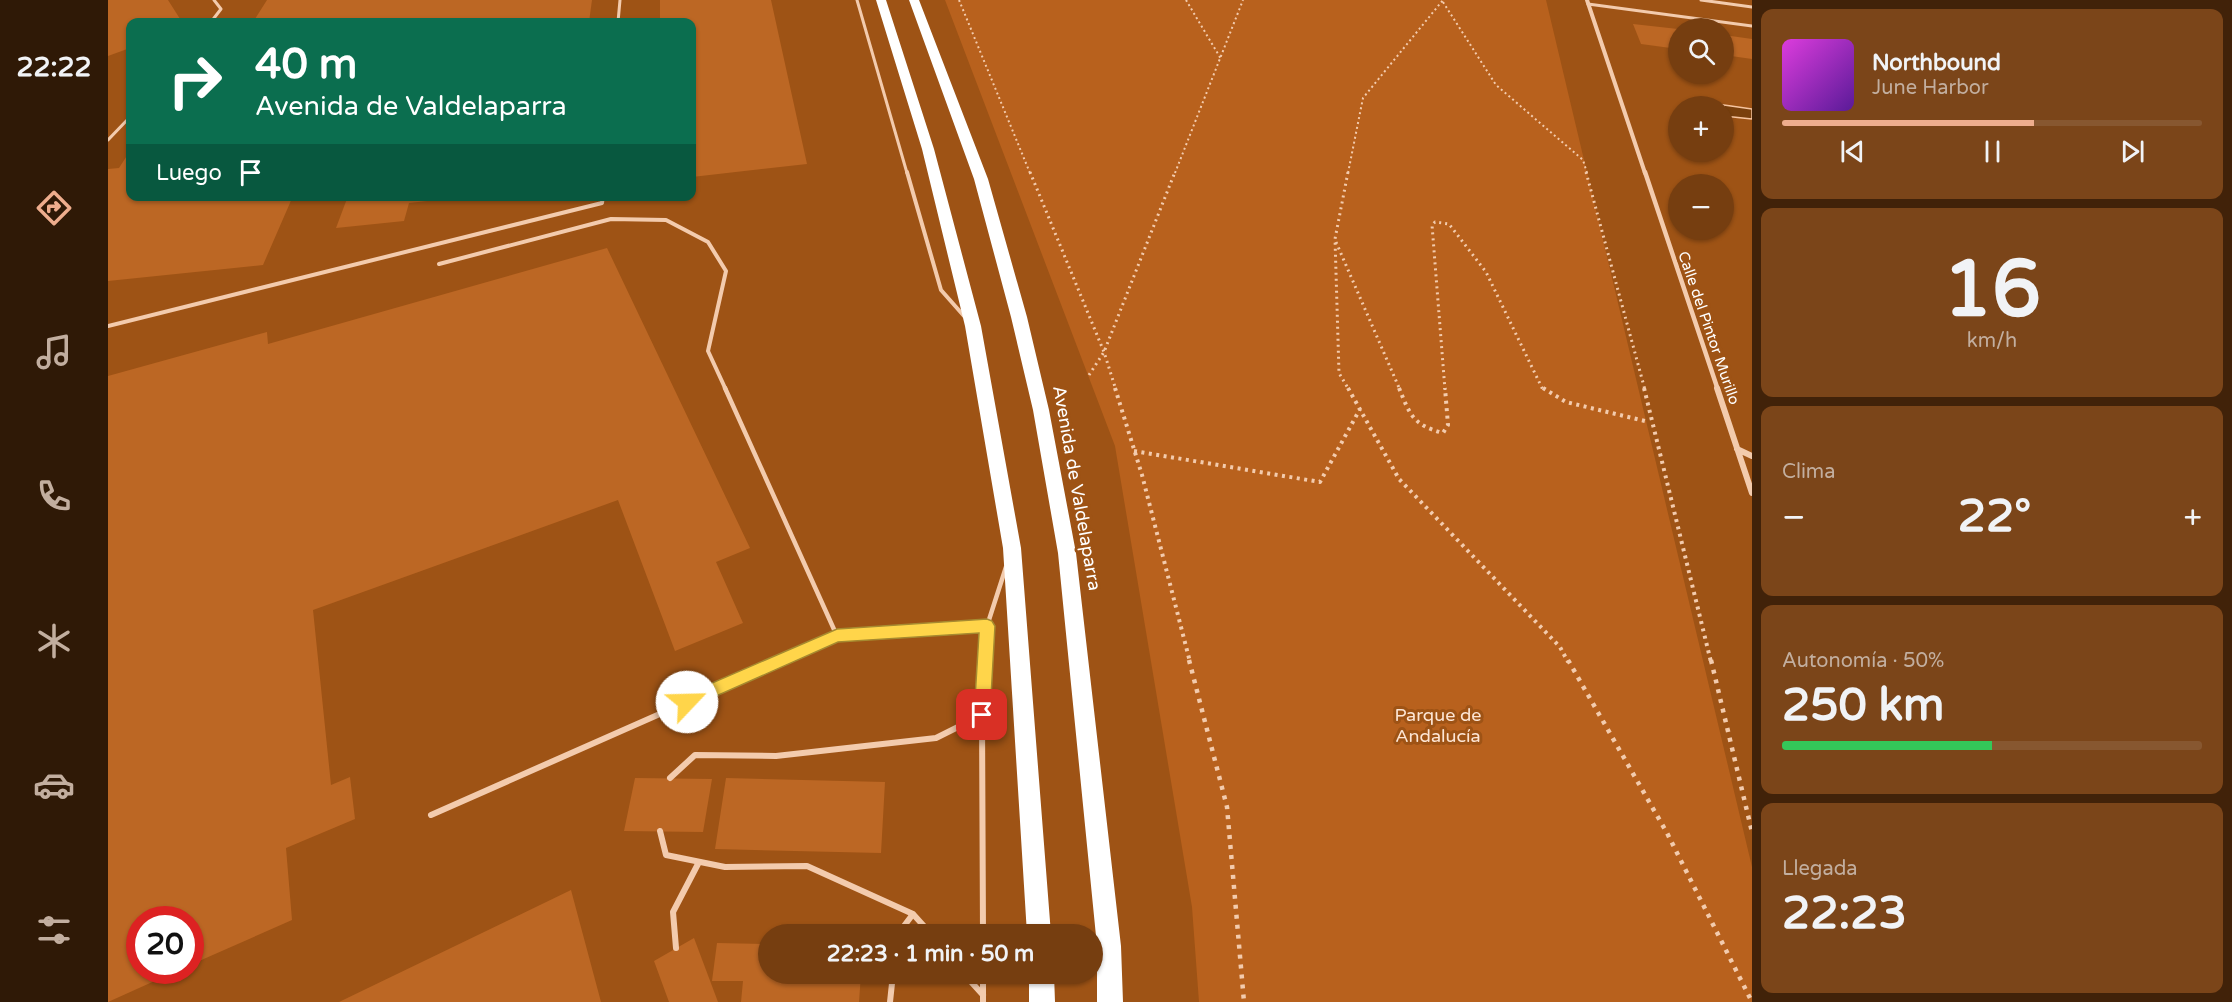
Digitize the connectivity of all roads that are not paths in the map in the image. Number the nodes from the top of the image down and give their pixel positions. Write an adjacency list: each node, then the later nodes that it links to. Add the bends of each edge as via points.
1 (214, 0): 9 (lane, via 221,9)
2 (620, 0): 10 (lane)
3 (857, 0): 17 (lane, via 941,290)
4 (881, 0): 17 (highway, via 928,149)
5 (914, 0): 41 (highway, Avenida de Valdelaparra, via 981,179 1020,317 1041,410 1067,553 1106,924)
6 (1701, 0): 8 (lane)
7 (1587, 2): 11 (lane); 18 (street, Calle del Pintor Murillo)
8 (1752, 7)
9 (214, 18)
10 (618, 18)
11 (1752, 26)
12 (126, 121): 13 (lane)
13 (108, 140)
14 (602, 201): 16 (lane)
15 (439, 264): 23 (lane, via 611,219 666,220 708,242 726,272 708,351)
16 (108, 326)
17 (974, 326): 21 (highway)
18 (1737, 449): 19 (street); 20 (street, Calle del Pintor Murillo)
19 (1752, 456)
20 (1752, 492)
21 (1012, 548): 22 (lane); 33 (highway)
22 (987, 626): 23 (lane); 24 (lane)
23 (837, 636): 26 (lane)
24 (982, 715): 25 (lane, via 936,738 776,756 695,755); 32 (lane)
25 (670, 778)
26 (431, 815)
27 (660, 831): 28 (lane, via 666,855)
28 (699, 862): 29 (lane, via 725,867 807,866); 34 (lane, via 673,912)
29 (913, 914): 30 (lane); 31 (lane)
30 (906, 924)
31 (922, 924)
32 (982, 924)
33 (1038, 924)
34 (676, 948)
35 (892, 984): 39 (lane)
36 (972, 984): 38 (lane)
37 (1042, 984): 40 (highway)
38 (983, 999)
39 (890, 1002)
40 (1042, 1002)
41 (1110, 1002)

